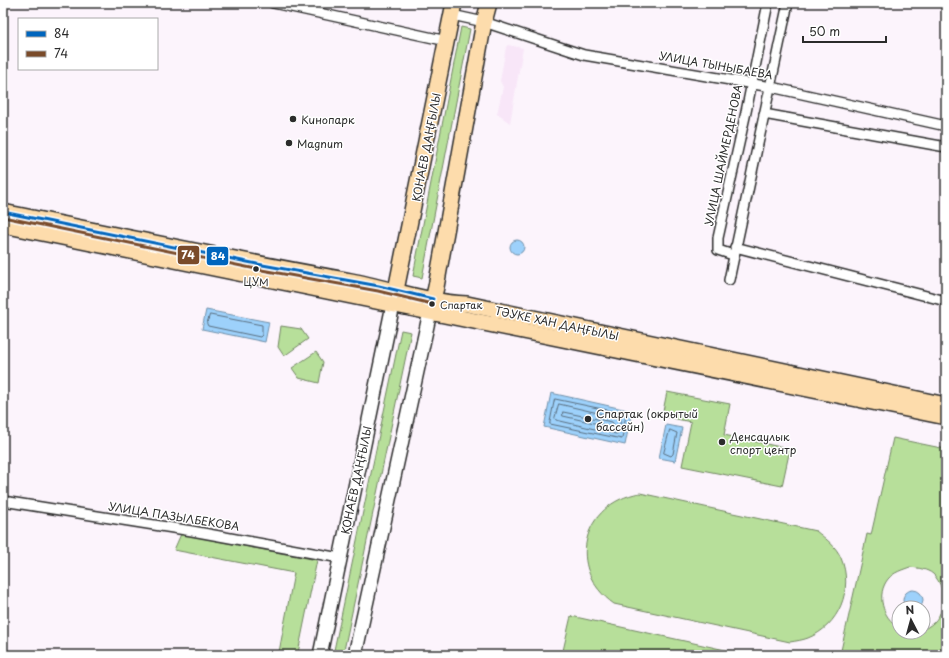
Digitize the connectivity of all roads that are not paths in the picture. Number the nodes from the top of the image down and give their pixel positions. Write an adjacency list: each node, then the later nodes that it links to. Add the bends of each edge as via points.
1 (272, 3): 7 (street)
2 (489, 3): 6 (main road)
3 (768, 3): 8 (street, УЛИЦА ШАЙМЕРДЕНОВА)
4 (788, 3): 9 (street)
5 (453, 9): 6 (street, УЛИЦА ТЫНЫБАЕВА); 7 (main road, ҚОНАЕВ ДАҢҒЫЛЫ)
6 (484, 22): 8 (street, УЛИЦА ТЫНЫБАЕВА, via 584,55); 16 (main road)
7 (447, 41): 18 (main road, ҚОНАЕВ ДАҢҒЫЛЫ)
8 (751, 83): 9 (street, УЛИЦА ТЫНЫБАЕВА); 15 (street, УЛИЦА ШАЙМЕРДЕНОВА, via 718,238 718,250)
9 (771, 87): 10 (street); 11 (street, УЛИЦА ТЫНЫБАЕВА)
10 (764, 114): 12 (street); 15 (street)
11 (946, 126)
12 (946, 148)
13 (3, 212): 18 (main road, ТӘУКЕ ХАН ДАҢҒЫЛЫ)
14 (3, 226): 21 (main road, ТӘУКЕ ХАН ДАҢҒЫЛЫ)
15 (734, 251): 17 (street); 19 (street)
16 (441, 263): 20 (main road, via 447,289 453,298); 22 (main road)
17 (729, 280)
18 (397, 290): 21 (main road, ҚОНАЕВ ДАҢҒЫЛЫ); 22 (main road, ТӘУКЕ ХАН ДАҢҒЫЛЫ)
19 (946, 301)
20 (466, 304): 22 (main road, ТӘУКЕ ХАН ДАҢҒЫЛЫ); 23 (main road, ТӘУКЕ ХАН ДАҢҒЫЛЫ)
21 (394, 305): 22 (main road, ТӘУКЕ ХАН ДАҢҒЫЛЫ); 26 (main road, ҚОНАЕВ ДАҢҒЫЛЫ)
22 (431, 306): 24 (main road, ТӘУКЕ ХАН ДАҢҒЫЛЫ); 28 (main road)
23 (946, 405)
24 (946, 418)
25 (3, 501): 26 (street, УЛИЦА ПАЗЫЛБЕКОВА)
26 (340, 558): 27 (main road, ҚОНАЕВ ДАҢҒЫЛЫ)
27 (320, 655)
28 (355, 655)

